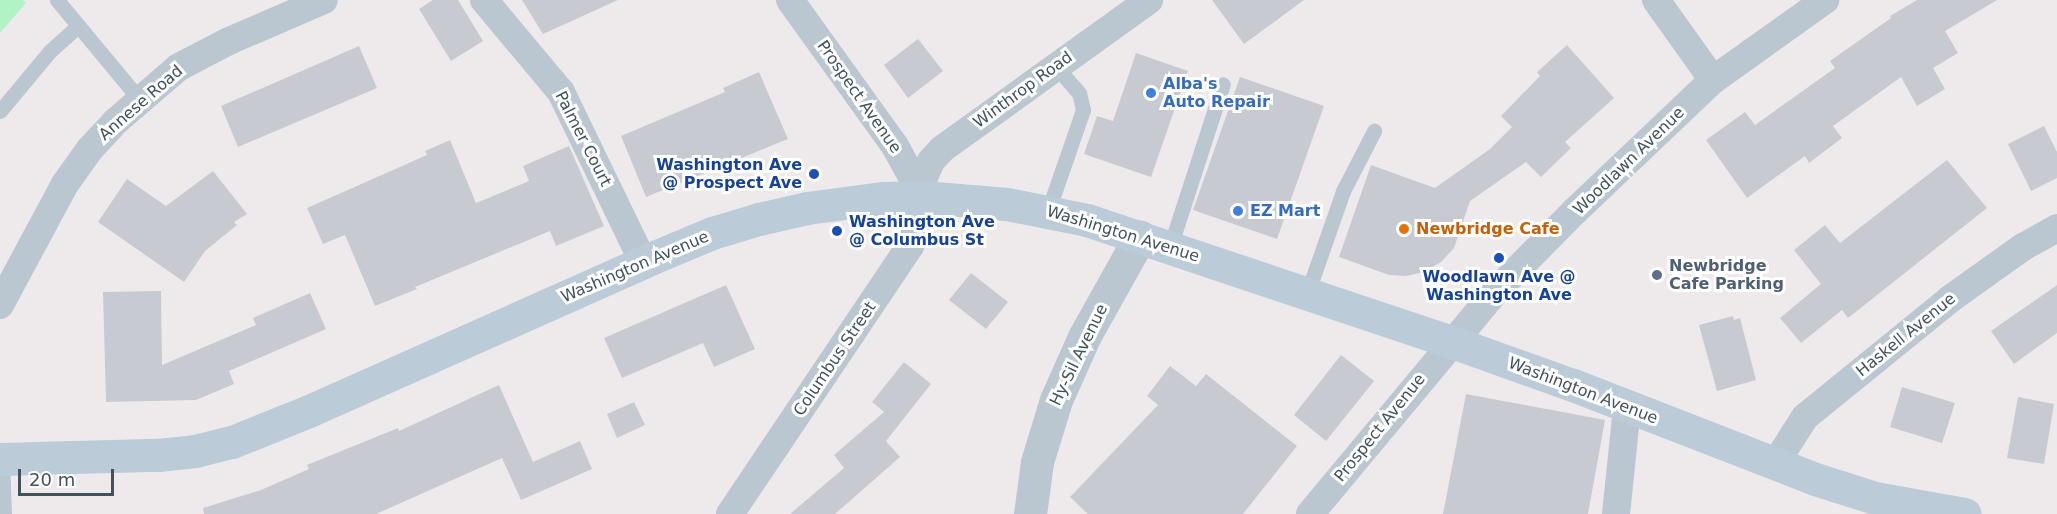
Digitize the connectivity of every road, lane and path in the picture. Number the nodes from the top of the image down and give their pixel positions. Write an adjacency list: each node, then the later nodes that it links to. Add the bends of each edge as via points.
1 (57, 0): 8 (lane)
2 (324, 0): 12 (street, Annese Road, via 179,67)
3 (484, 0): 19 (street, Palmer Court, via 561,92)
4 (790, 0): 15 (street, Prospect Avenue, via 895,146)
5 (1149, 0): 9 (street, Winthrop Road)
6 (1656, 0): 10 (street)
7 (1825, 0): 10 (street, Woodlawn Avenue)
8 (78, 26): 12 (lane); 13 (lane)
9 (1056, 67): 15 (street, Winthrop Road, via 942,149 924,177); 16 (lane, via 1079,93 1083,110)
10 (1713, 80): 22 (street, Woodlawn Avenue, via 1494,293)
11 (1223, 84): 18 (lane)
12 (140, 100): 21 (street, Annese Road, via 77,166)
13 (0, 111)
14 (1374, 131): 20 (lane, via 1343,191)
15 (923, 197): 16 (main road, Washington Avenue); 19 (main road, Washington Avenue, via 882,198 781,213 736,225); 27 (street, Columbus Street, via 910,246)
16 (1048, 211): 18 (main road, Washington Avenue)
17 (2057, 228): 25 (street, Haskell Avenue, via 1950,299 1805,417)
18 (1155, 242): 20 (main road, Washington Avenue); 28 (street, Hy-Sil Avenue, via 1084,337 1056,400 1037,462)
19 (642, 262): 24 (main road, Washington Avenue, via 231,442 167,454)
20 (1307, 294): 22 (main road, Washington Avenue)
21 (0, 305)
22 (1452, 342): 23 (main road, Washington Avenue); 29 (street, Prospect Avenue)
23 (1627, 407): 25 (main road, Washington Avenue); 30 (street)
24 (1, 459): 26 (lane)
25 (1776, 464): 31 (main road, Washington Avenue, via 1875,498)
26 (4, 514)
27 (730, 514)
28 (1030, 514)
29 (1310, 514)
30 (1616, 514)
31 (1965, 514)

